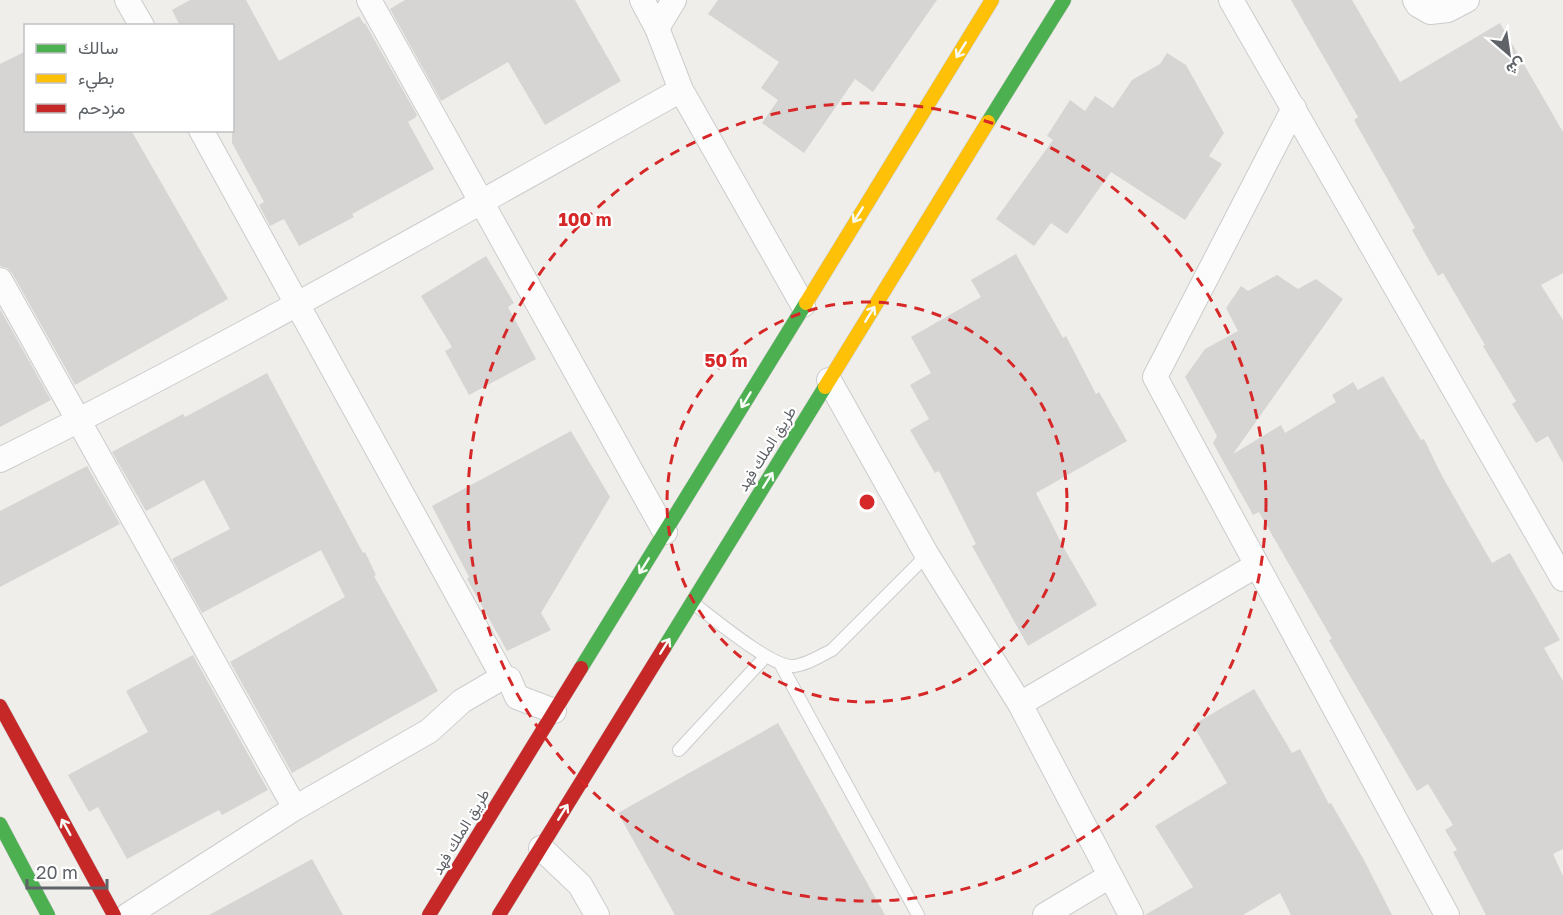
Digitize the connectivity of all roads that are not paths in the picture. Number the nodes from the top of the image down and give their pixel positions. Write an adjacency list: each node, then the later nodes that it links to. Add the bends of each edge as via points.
1 (127, 0): 10 (street)
2 (369, 0): 15 (street)
3 (642, 0): 11 (street)
4 (674, 0): 11 (street)
5 (1064, 0): 19 (main road, طريق الملك فهد, one-way to 5)
6 (1231, 0): 13 (street)
7 (1415, 0): 8 (street, via 1430,12 1448,10)
8 (1467, 0)
9 (988, 1): 18 (main road, طريق الملك فهد, one-way to 18)
10 (141, 24)
11 (657, 28): 12 (street)
12 (681, 90): 15 (street); 18 (street)
13 (1294, 108): 24 (street, via 1155,377); 25 (street)
14 (202, 132): 17 (street)
15 (481, 202): 17 (street); 22 (street)
16 (0, 280): 20 (street)
17 (298, 304): 20 (street); 29 (street)
18 (803, 305): 22 (main road, طريق الملك فهد, one-way to 22)
19 (829, 380): 23 (street); 26 (main road, طريق الملك فهد, one-way to 19)
20 (80, 420): 21 (street); 34 (street)
21 (0, 460)
22 (665, 532): 32 (main road, طريق الملك فهد, one-way to 32)
23 (927, 555): 28 (lane, via 832,650 794,666); 30 (street)
24 (1257, 565): 30 (street); 47 (street)
25 (1563, 579)
26 (692, 603): 27 (lane); 36 (main road, طريق الملك فهد, one-way to 26)
27 (766, 656): 28 (lane); 33 (lane)
28 (781, 665): 44 (lane)
29 (503, 677): 32 (street, via 509,679 517,697); 34 (street, via 462,701 429,731)
30 (1020, 704): 37 (street)
31 (0, 706): 39 (main road, one-way to 31)
32 (554, 711): 41 (main road, طريق الملك فهد)
33 (679, 750)
34 (295, 808): 40 (street)
35 (0, 824): 38 (main road)
36 (541, 848): 42 (main road, طريق الملك فهد); 43 (street, via 580,885)
37 (1110, 876): 45 (street); 46 (street)
38 (48, 915)
39 (114, 915)
40 (128, 915)
41 (429, 915)
42 (499, 915)
43 (597, 915)
44 (918, 915)
45 (1045, 915)
46 (1131, 915)
47 (1447, 915)

